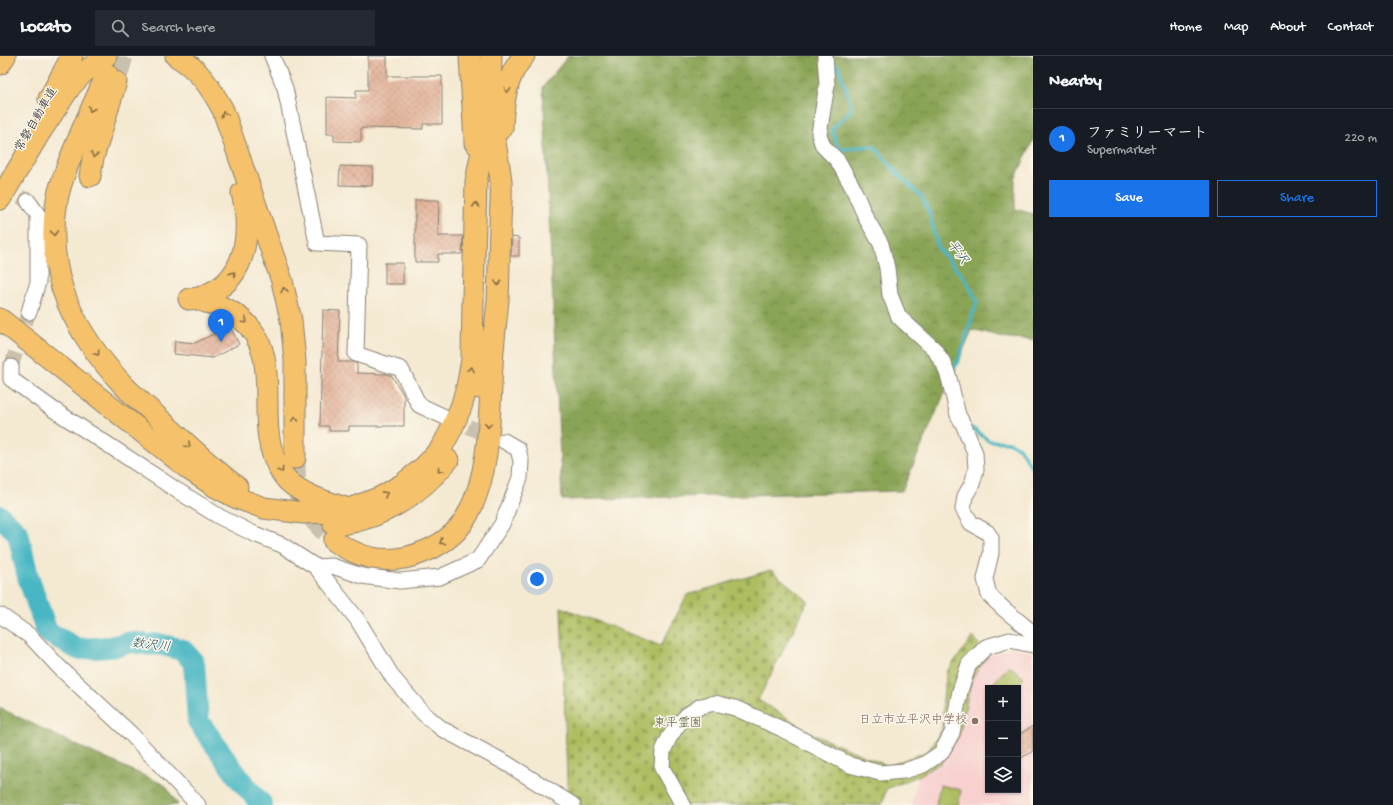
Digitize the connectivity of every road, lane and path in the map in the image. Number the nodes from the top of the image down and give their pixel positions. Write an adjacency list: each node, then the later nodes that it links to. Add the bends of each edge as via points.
1 (5, 56): 9 (highway)
2 (72, 56): 16 (highway, 常磐自動車道)
3 (176, 56): 12 (highway, one-way to 3, via 223,110 212,90 194,68)
4 (272, 56): 24 (street, via 285,88 317,243 359,245 356,354 401,368 419,405)
5 (470, 56): 14 (highway)
6 (490, 56): 11 (highway)
7 (524, 56): 15 (highway, one-way to 15, via 513,72 506,90 502,118)
8 (825, 56): 32 (street, via 827,85 819,134 823,146 838,161 881,244 890,295 899,316 934,349 944,364 958,415 975,453 976,470 965,496 963,509 971,523 986,532 991,545 985,579 989,595)
9 (0, 64)
10 (110, 69): 13 (highway, one-way to 13); 17 (highway, via 83,73 70,87); 28 (highway, one-way to 28, via 69,161 57,198 54,255 67,304 97,354 127,389 224,477 252,497)
11 (490, 109): 14 (highway); 15 (highway)
12 (235, 146): 26 (highway, one-way to 12, via 291,320 282,281); 27 (highway, via 235,160 244,198 245,248 225,285 193,299 222,307 239,316 260,342 265,360 267,434 278,467 288,481 307,494)
13 (90, 176)
14 (476, 182): 27 (highway, one-way to 14, via 380,497 403,484 424,467 442,447 461,407 472,360)
15 (501, 182): 21 (highway, one-way to 21, via 498,301)
16 (0, 184)
17 (0, 199)
18 (28, 202): 19 (street, via 38,215 38,282)
19 (29, 312)
20 (0, 319): 28 (highway, via 190,470 236,498 264,508)
21 (494, 331): 22 (highway, one-way to 22, via 474,413 451,458 436,474 407,499 376,516 342,524 307,527 268,522 232,508 202,491); 29 (highway, one-way to 29, via 484,461 468,515 440,543 416,555 403,558 373,558 348,550)
22 (0, 334)
23 (11, 367): 30 (street, via 11,379 157,478 220,517 282,545)
24 (447, 418)
25 (504, 441): 30 (street, via 518,449 521,461 520,478 502,524 478,560 440,577 400,581 362,576 332,566)
26 (295, 458)
27 (349, 509): 28 (highway, via 303,513)
28 (282, 511)
29 (334, 541)
30 (316, 567): 35 (street, via 357,619 393,678 423,713 442,728 506,763)
31 (0, 615): 34 (street, via 30,636 59,667 131,734)
32 (1033, 633)
33 (1033, 645): 36 (street, via 1010,640 986,647 969,664 960,691 952,733 941,753 923,765 904,771 880,772 850,765 735,708 715,703 701,706 686,715 663,751 662,768)
34 (198, 805)
35 (573, 805)
36 (683, 805)

